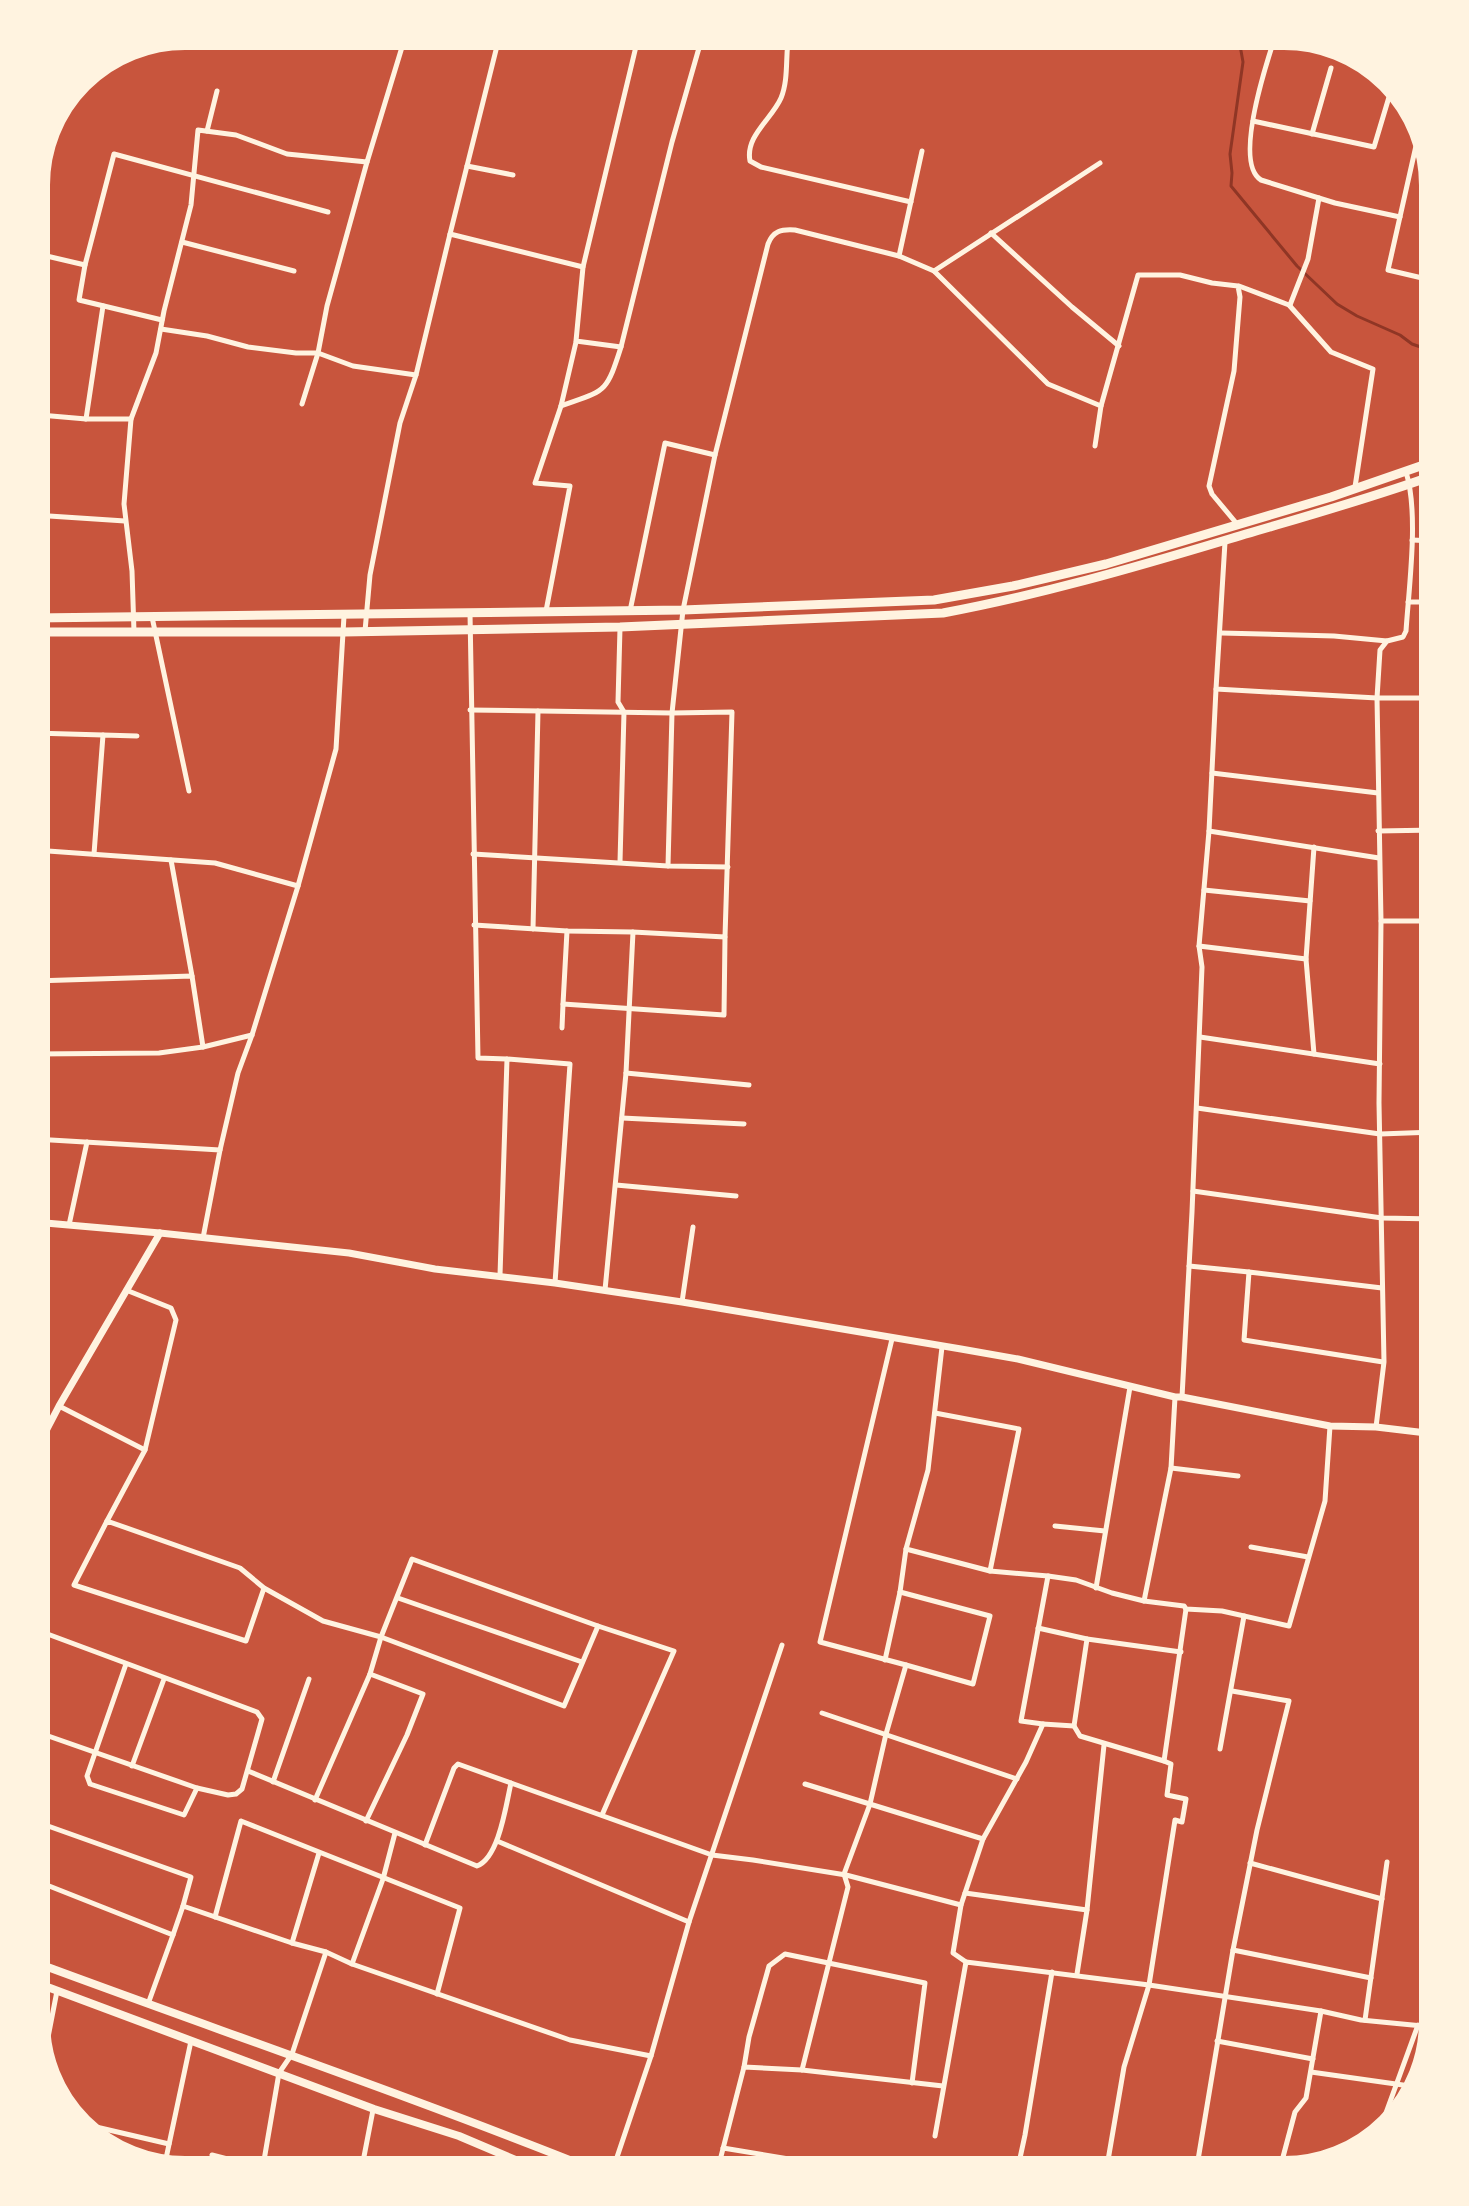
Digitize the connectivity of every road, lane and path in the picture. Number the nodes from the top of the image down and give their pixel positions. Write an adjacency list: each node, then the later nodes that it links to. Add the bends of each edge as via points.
1 (402, 48): 15 (street)
2 (496, 48): 17 (street)
3 (636, 48): 30 (street)
4 (699, 48): 41 (street)
5 (788, 48): 21 (street, via 783,93 755,136 750,161)
6 (1272, 48): 10 (street)
7 (1331, 68): 12 (street)
8 (217, 91): 11 (street)
9 (1389, 97): 12 (street, via 1374,147)
10 (1253, 121): 12 (street); 20 (street, via 1255,177)
11 (207, 131): 15 (street, via 236,135 287,154); 19 (street, via 198,130)
12 (1312, 134)
13 (1415, 148): 23 (street)
14 (922, 151): 21 (street)
15 (367, 162): 42 (street)
16 (1100, 163): 24 (street)
17 (467, 166): 18 (street); 25 (street)
18 (513, 175)
19 (194, 177): 22 (street); 26 (street); 29 (street, via 114,154)
20 (1319, 198): 23 (street); 35 (street, via 1308,259)
21 (911, 202): 28 (street)
22 (328, 212)
23 (1400, 217): 33 (street, via 1388,270)
24 (991, 233): 32 (street); 40 (street)
25 (450, 234): 30 (street); 43 (street)
26 (182, 242): 31 (street); 37 (street)
27 (48, 256): 29 (street)
28 (899, 256): 32 (street); 51 (street, via 795,230 771,236)
29 (85, 265): 36 (street, via 79,300)
30 (583, 267): 39 (street)
31 (294, 271)
32 (934, 271): 46 (street, via 1048,384)
33 (1421, 278)
34 (1238, 286): 35 (street); 40 (street, via 1180,275 1138,275); 59 (street, via 1234,371 1209,486)
35 (1289, 305): 56 (street, via 1331,352 1373,369)
36 (103, 306): 37 (street); 48 (street)
37 (162, 320): 38 (street)
38 (161, 329): 42 (street, via 248,347); 49 (street)
39 (576, 341): 41 (street); 45 (street)
40 (1119, 346): 46 (street)
41 (621, 347): 45 (street, via 610,381 598,393)
42 (318, 353): 43 (street, via 353,366); 44 (street)
43 (416, 375): 71 (street, via 400,423)
44 (302, 404)
45 (561, 406): 67 (street, via 535,483 570,486)
46 (1101, 406): 50 (street)
47 (48, 416): 48 (street)
48 (86, 419): 49 (street)
49 (131, 419): 58 (street)
50 (1095, 446)
51 (715, 455): 65 (street); 66 (street, via 665,443)
52 (1421, 466): 53 (highway)
53 (1406, 472): 55 (street); 56 (highway)
54 (1421, 480): 55 (highway)
55 (1410, 484): 60 (street); 62 (highway)
56 (1355, 489): 59 (highway)
57 (48, 516): 58 (street)
58 (125, 521): 75 (street)
59 (1238, 525): 65 (highway, via 1078,571 934,600)
60 (1412, 540): 61 (street); 63 (street)
61 (1421, 540)
62 (1225, 541): 76 (highway, via 943,613); 86 (street)
63 (1408, 602): 64 (street); 87 (street, via 1405,635)
64 (1421, 602)
65 (683, 610): 66 (highway); 76 (street)
66 (630, 611): 67 (highway)
67 (546, 612): 68 (highway)
68 (470, 613): 71 (highway); 78 (street)
69 (284, 616): 70 (highway); 73 (highway); 84 (highway)
70 (344, 616): 71 (highway); 85 (street)
71 (366, 616): 79 (street)
72 (152, 617): 73 (highway); 75 (highway); 82 (street)
73 (216, 617): 83 (highway)
74 (48, 618): 75 (highway)
75 (132, 618): 81 (street)
76 (681, 625): 77 (highway); 94 (street)
77 (620, 627): 78 (highway); 93 (street, via 618,702)
78 (470, 629): 79 (highway); 91 (street)
79 (365, 631): 85 (highway)
80 (48, 632): 81 (highway)
81 (134, 632): 82 (highway)
82 (154, 632): 83 (highway); 99 (street)
83 (216, 632): 84 (highway)
84 (284, 632): 85 (highway)
85 (344, 632): 114 (street, via 336,749)
86 (1221, 633): 87 (street); 88 (street)
87 (1387, 641): 89 (street, via 1380,650)
88 (1216, 689): 89 (street); 98 (street)
89 (1377, 698): 90 (street); 100 (street)
90 (1421, 698)
91 (470, 710): 92 (street); 107 (street)
92 (538, 711): 93 (street); 108 (street)
93 (624, 712): 94 (street); 111 (street)
94 (672, 713): 112 (street); 113 (street, via 732,712)
95 (48, 733): 96 (street)
96 (103, 735): 97 (street); 106 (street)
97 (137, 736)
98 (1212, 773): 100 (street); 102 (street)
99 (189, 791)
100 (1378, 793): 103 (street)
101 (1421, 830): 103 (street)
102 (1209, 831): 104 (street); 115 (street)
103 (1378, 831): 109 (street)
104 (1314, 847): 109 (street); 116 (street)
105 (48, 851): 106 (street)
106 (94, 854): 110 (street)
107 (473, 854): 108 (street); 119 (street)
108 (536, 857): 111 (street); 120 (street)
109 (1379, 858): 117 (street)
110 (171, 860): 114 (street, via 215,863); 126 (street)
111 (620, 862): 112 (street)
112 (668, 866): 113 (street)
113 (728, 867): 123 (street)
114 (298, 886): 131 (street)
115 (1204, 890): 116 (street); 124 (street)
116 (1310, 901): 125 (street)
117 (1381, 921): 118 (street); 137 (street)
118 (1421, 921)
119 (474, 925): 120 (street); 136 (street, via 478,1058)
120 (533, 929): 121 (street)
121 (567, 931): 122 (street); 128 (street)
122 (633, 932): 123 (street); 129 (street)
123 (725, 937): 129 (street, via 724,1015)
124 (1199, 946): 125 (street); 132 (street)
125 (1306, 959): 135 (street)
126 (192, 976): 127 (street); 133 (street)
127 (48, 981)
128 (563, 1004): 129 (street); 130 (street)
129 (631, 1007): 138 (street)
130 (562, 1028)
131 (252, 1035): 133 (street); 147 (street)
132 (1200, 1037): 135 (street); 140 (street)
133 (203, 1047): 134 (street, via 159,1053)
134 (48, 1054)
135 (1314, 1054): 137 (street)
136 (507, 1059): 160 (street); 161 (street, via 570,1064)
137 (1380, 1064): 144 (street)
138 (626, 1073): 139 (street); 141 (street)
139 (749, 1085)
140 (1197, 1108): 144 (street); 149 (street)
141 (622, 1118): 142 (street); 148 (street)
142 (744, 1124)
143 (1421, 1133): 144 (street)
144 (1380, 1134): 151 (street)
145 (48, 1140): 146 (street)
146 (87, 1142): 147 (street); 154 (street)
147 (220, 1150): 157 (street)
148 (616, 1185): 150 (street); 164 (street)
149 (1193, 1191): 151 (street); 158 (street)
150 (736, 1196)
151 (1382, 1218): 152 (street); 162 (street)
152 (1421, 1219)
153 (48, 1223): 154 (street)
154 (69, 1225): 156 (street)
155 (693, 1227): 165 (street)
156 (160, 1233): 157 (street); 163 (street)
157 (203, 1238): 160 (street)
158 (1189, 1266): 159 (street); 170 (street)
159 (1249, 1272): 162 (street); 168 (street, via 1244,1340)
160 (500, 1275): 161 (street)
161 (555, 1283): 164 (street)
162 (1382, 1288): 168 (street)
163 (126, 1290): 171 (street); 177 (street, via 171,1308 176,1320)
164 (605, 1291): 165 (street)
165 (682, 1302): 166 (street)
166 (892, 1339): 167 (street); 202 (street, via 820,1642)
167 (942, 1347): 169 (street); 172 (street)
168 (1384, 1362): 175 (street)
169 (1130, 1386): 170 (street); 182 (street)
170 (1178, 1397): 173 (street); 178 (street)
171 (59, 1406): 174 (street); 177 (street)
172 (935, 1413): 184 (street, via 928,1470); 186 (street, via 1019,1429)
173 (1330, 1426): 175 (street); 185 (street, via 1325,1501)
174 (48, 1427)
175 (1376, 1427): 176 (street)
176 (1421, 1432)
177 (145, 1450): 180 (street)
178 (1171, 1468): 179 (street); 192 (street)
179 (1238, 1476)
180 (107, 1521): 188 (street, via 240,1568); 188 (street, via 74,1585 246,1641)
181 (1055, 1526): 182 (street)
182 (1105, 1531): 189 (street)
183 (1251, 1547): 185 (street)
184 (906, 1549): 186 (street); 190 (street)
185 (1308, 1557): 194 (street, via 1289,1626)
186 (990, 1571): 187 (street)
187 (1048, 1576): 189 (street); 196 (street)
188 (264, 1588): 198 (street, via 323,1621)
189 (1096, 1588): 192 (street)
190 (900, 1592): 202 (street); 205 (street, via 990,1616 973,1684)
191 (398, 1598): 195 (street, via 412,1559); 198 (street); 203 (street)
192 (1144, 1601): 193 (street)
193 (1186, 1609): 194 (street); 201 (street)
194 (1244, 1616): 209 (street)
195 (598, 1626): 203 (street); 228 (street, via 674,1651)
196 (1038, 1628): 199 (street); 211 (street, via 1021,1721)
197 (48, 1634): 204 (street)
198 (381, 1637): 203 (street, via 564,1706); 206 (street)
199 (1087, 1639): 201 (street); 212 (street)
200 (782, 1645): 236 (street)
201 (1181, 1652): 218 (street)
202 (885, 1660): 205 (street)
203 (582, 1662)
204 (126, 1664): 207 (street); 217 (street)
205 (906, 1665): 213 (street)
206 (370, 1674): 226 (street); 229 (street, via 423,1694)
207 (164, 1679): 219 (street); 220 (street, via 260,1715)
208 (309, 1679): 222 (street)
209 (1232, 1691): 216 (street); 238 (street, via 1289,1701)
210 (822, 1713): 213 (street)
211 (1043, 1724): 212 (street); 221 (street)
212 (1074, 1726): 215 (street, via 1080,1736)
213 (886, 1734): 221 (street); 227 (street)
214 (48, 1736): 217 (street)
215 (1104, 1745): 218 (street); 246 (street)
216 (1220, 1749)
217 (95, 1753): 219 (street); 225 (street, via 87,1781 116,1793 184,1815)
218 (1164, 1761): 260 (street, via 1171,1764 1167,1795 1186,1799 1182,1822 1175,1820)
219 (132, 1766): 225 (street)
220 (248, 1771): 222 (street); 225 (street, via 236,1794)
221 (1017, 1779): 232 (street)
222 (273, 1782): 226 (street)
223 (511, 1783): 228 (street); 233 (street); 234 (street, via 458,1764)
224 (805, 1784): 227 (street)
225 (197, 1788)
226 (315, 1800): 229 (street)
227 (870, 1804): 232 (street); 239 (street)
228 (602, 1815): 236 (street)
229 (366, 1821): 231 (street)
230 (48, 1826): 245 (street, via 191,1877)
231 (395, 1833): 234 (street); 240 (street)
232 (983, 1839): 242 (street)
233 (497, 1841): 234 (street, via 477,1866); 248 (street)
234 (425, 1845)
235 (319, 1853): 240 (street); 247 (street, via 241,1821); 250 (street)
236 (712, 1855): 239 (street); 248 (street)
237 (1387, 1862): 243 (street)
238 (1250, 1863): 243 (street); 251 (street)
239 (844, 1874): 244 (street); 255 (street, via 848,1887)
240 (383, 1879): 254 (street); 263 (street, via 460,1908)
241 (48, 1886): 249 (street)
242 (965, 1893): 244 (street); 246 (street)
243 (1382, 1899): 259 (street)
244 (961, 1905): 253 (street, via 953,1953)
245 (183, 1906): 247 (street); 249 (street)
246 (1087, 1910): 258 (street)
247 (215, 1917): 250 (street)
248 (689, 1922): 273 (street)
249 (173, 1935): 265 (street)
250 (292, 1943): 252 (street)
251 (1233, 1950): 259 (street); 264 (street)
252 (326, 1952): 254 (street); 272 (street)
253 (966, 1962): 257 (street); 281 (street)
254 (352, 1964): 263 (street)
255 (829, 1964): 275 (street, via 785,1954 769,1966); 276 (street); 279 (street, via 925,1983)
256 (48, 1967): 265 (main road)
257 (1052, 1972): 258 (street); 299 (street)
258 (1077, 1974): 260 (street)
259 (1371, 1978): 267 (street)
260 (1149, 1985): 264 (street); 300 (street, via 1124,2067)
261 (48, 1987): 262 (main road)
262 (57, 1990): 269 (street); 270 (main road)
263 (437, 1994): 273 (street, via 570,2040)
264 (1225, 1997): 266 (street); 271 (street)
265 (148, 2004): 272 (main road)
266 (1321, 2011): 267 (street); 274 (street)
267 (1365, 2020): 268 (street)
268 (1418, 2025): 280 (street)
269 (49, 2033)
270 (191, 2040): 278 (main road); 287 (street)
271 (1217, 2041): 274 (street); 301 (street)
272 (292, 2054): 278 (street); 295 (main road)
273 (651, 2056): 296 (street)
274 (1313, 2059): 277 (street)
275 (744, 2067): 276 (street); 288 (street)
276 (802, 2070): 279 (street)
277 (1311, 2072): 280 (street); 302 (street)
278 (279, 2073): 283 (main road); 292 (street)
279 (912, 2083): 281 (street)
280 (1396, 2085): 282 (street); 284 (street)
281 (943, 2086): 286 (street)
282 (1405, 2086)
283 (374, 2109): 293 (street); 294 (main road)
284 (1386, 2112)
285 (100, 2128): 287 (street)
286 (935, 2136)
287 (169, 2144): 290 (street)
288 (723, 2148): 297 (street); 298 (street)
289 (212, 2155): 291 (street)
290 (166, 2156)
291 (222, 2158)
292 (264, 2158)
293 (364, 2158)
294 (511, 2158)
295 (564, 2158)
296 (617, 2158)
297 (720, 2158)
298 (774, 2158)
299 (1020, 2158)
300 (1108, 2158)
301 (1198, 2158)
302 (1283, 2158)

